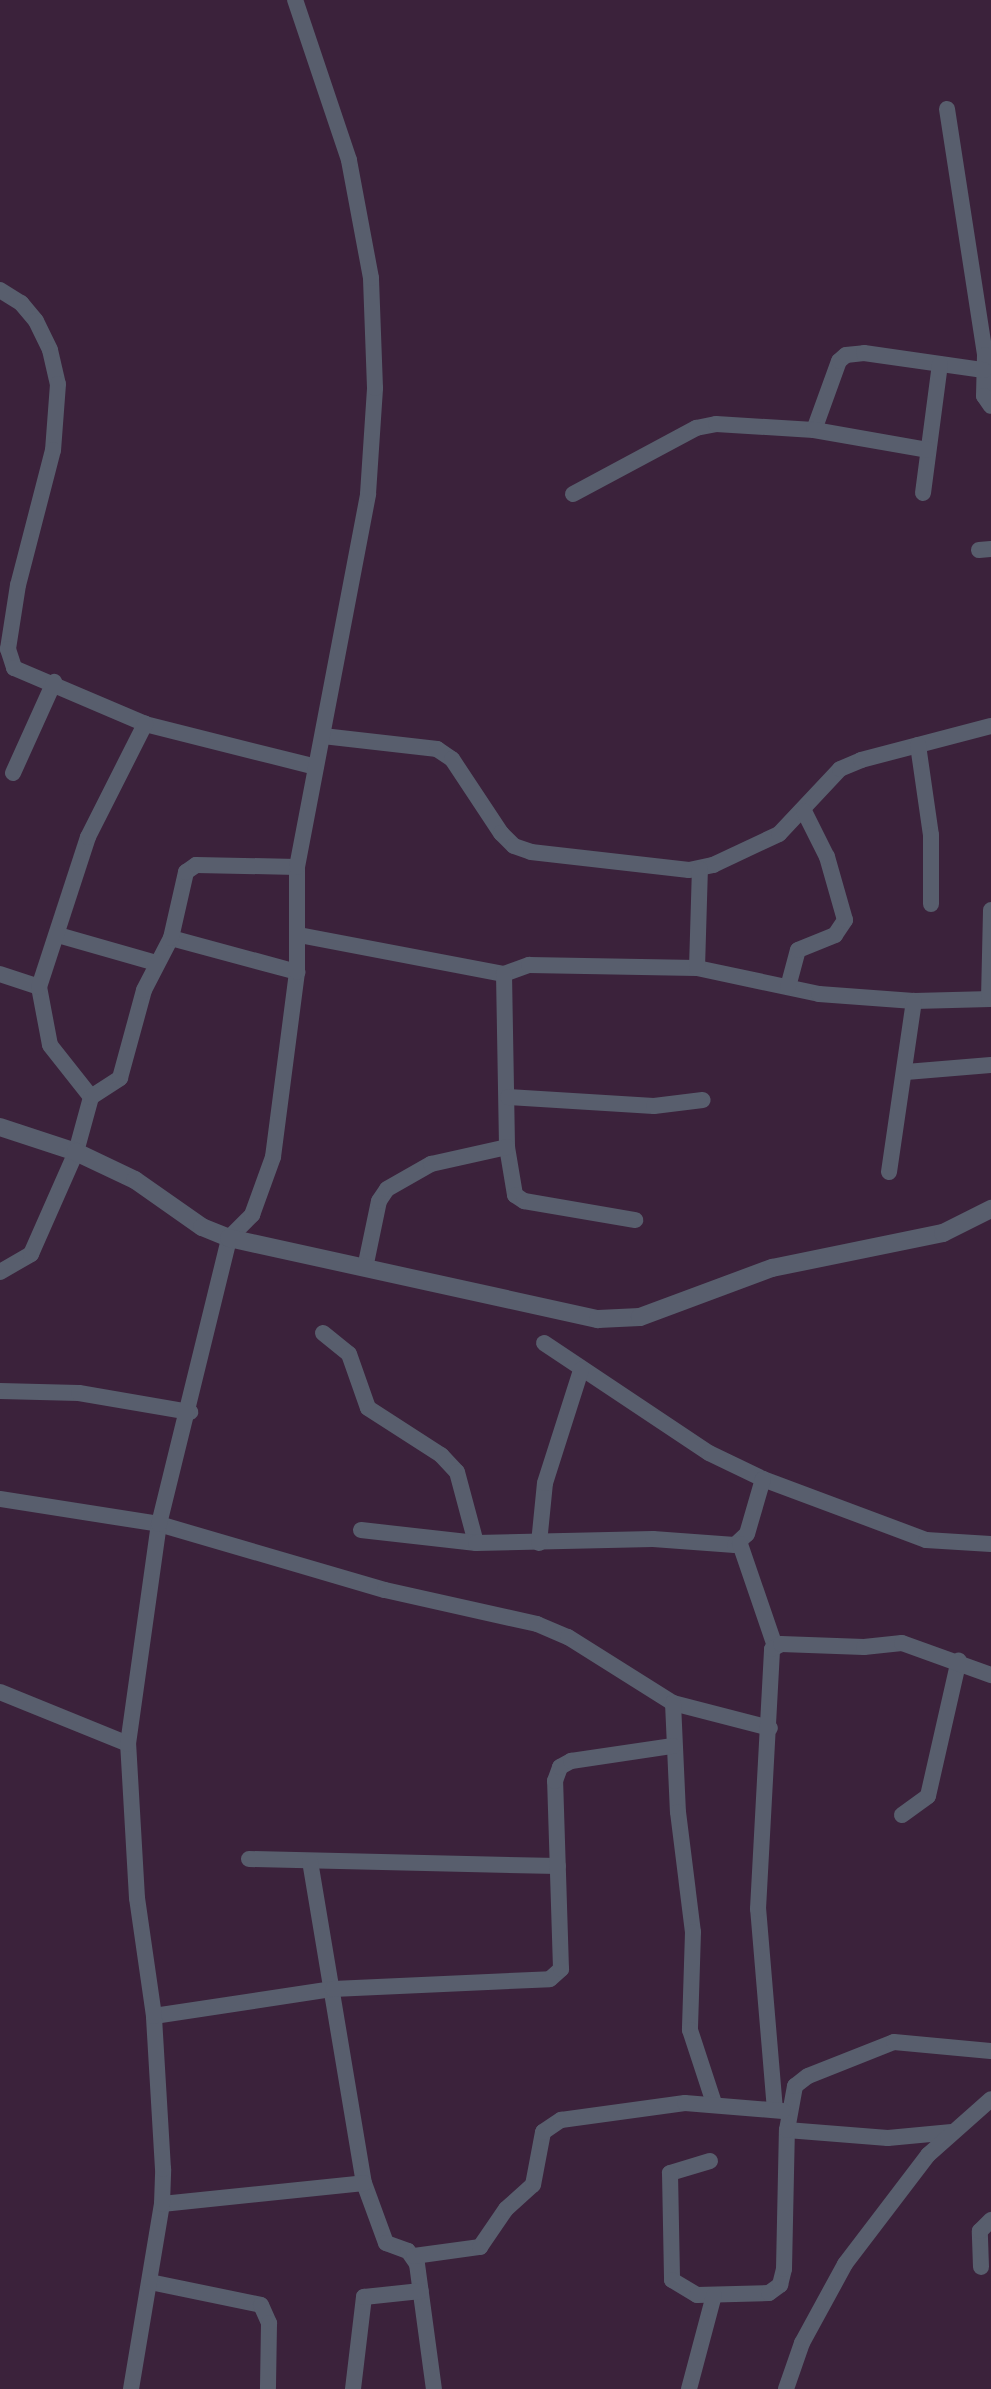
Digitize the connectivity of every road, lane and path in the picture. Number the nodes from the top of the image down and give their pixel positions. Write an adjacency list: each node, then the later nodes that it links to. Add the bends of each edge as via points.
1 (295, 0): 14 (street, via 349,160 371,278 375,388 368,494)
2 (947, 109): 5 (street)
3 (0, 290): 11 (street, via 21,303 36,321 55,366 54,450 18,585 8,649 14,668)
4 (940, 364): 5 (street); 7 (street, via 864,353 846,355 839,361); 8 (street)
5 (984, 370): 6 (street, via 984,396)
6 (991, 406)
7 (814, 430): 8 (street); 10 (street, via 738,422 696,428)
8 (927, 450): 9 (street)
9 (923, 493)
10 (573, 494)
11 (54, 682): 12 (street); 17 (street)
12 (145, 723): 16 (street); 23 (street, via 88,836)
13 (991, 726): 15 (street)
14 (323, 736): 16 (street); 20 (street, via 437,749 452,759 501,833 514,846 531,852)
15 (918, 745): 18 (street, via 840,769 824,782); 21 (street, via 930,835)
16 (316, 767): 19 (street)
17 (13, 773)
18 (804, 811): 20 (street, via 779,834); 32 (street, via 827,857 845,920 835,935 798,950)
19 (297, 867): 24 (street); 25 (street, via 190,867)
20 (700, 869): 27 (street)
21 (931, 904)
22 (991, 910): 33 (street)
23 (58, 935): 26 (street); 31 (street)
24 (299, 935): 28 (street); 30 (street)
25 (171, 938): 26 (street); 28 (street)
26 (156, 963): 37 (street, via 120,1078)
27 (697, 968): 30 (street, via 529,965); 32 (street)
28 (297, 972): 46 (street, via 273,1157 252,1215)
29 (0, 974): 31 (street)
30 (504, 974): 38 (street)
31 (39, 987): 37 (street, via 50,1045)
32 (788, 987): 34 (street)
33 (990, 999): 34 (street)
34 (914, 1001): 36 (street)
35 (991, 1065): 36 (street)
36 (906, 1072): 43 (street)
37 (91, 1097): 42 (street)
38 (508, 1097): 39 (street, via 654,1106); 41 (street)
39 (703, 1100)
40 (0, 1127): 42 (street)
41 (507, 1147): 45 (street, via 512,1185 524,1200); 47 (street, via 430,1164 387,1188 379,1201)
42 (76, 1152): 46 (street, via 135,1180 202,1227); 48 (street, via 31,1254)
43 (889, 1172)
44 (991, 1209): 47 (street, via 943,1233 772,1268 640,1317 598,1319)
45 (635, 1220)
46 (229, 1238): 47 (street); 53 (street)
47 (365, 1268)
48 (0, 1272)
49 (323, 1333): 58 (street, via 349,1354 368,1408 441,1455 457,1472)
50 (544, 1343): 51 (street)
51 (581, 1370): 54 (street, via 709,1453); 59 (street, via 545,1483)
52 (0, 1391): 53 (street, via 79,1393)
53 (190, 1412): 56 (street)
54 (763, 1479): 60 (street); 61 (street, via 926,1540)
55 (0, 1499): 56 (street)
56 (159, 1524): 66 (street, via 385,1590 554,1630); 68 (street)
57 (361, 1530): 58 (street)
58 (476, 1543): 59 (street)
59 (539, 1543): 60 (street, via 653,1539)
60 (740, 1544): 62 (street)
61 (991, 1544)
62 (775, 1646): 63 (street, via 902,1643); 67 (street, via 769,1656)
63 (959, 1660): 64 (street); 70 (street, via 928,1796)
64 (991, 1675)
65 (0, 1692): 68 (street)
66 (673, 1703): 67 (street); 69 (street)
67 (769, 1728): 79 (street, via 758,1909)
68 (128, 1744): 75 (street, via 137,1898)
69 (673, 1746): 73 (street, via 570,1761 560,1767 555,1781); 77 (street, via 693,1932 690,2030)
70 (902, 1815)
71 (249, 1859): 72 (street)
72 (310, 1861): 73 (street); 74 (street)
73 (558, 1866): 74 (street, via 561,1969 550,1979)
74 (333, 1989): 75 (street); 83 (street)
75 (154, 2016): 84 (street)
76 (991, 2051): 79 (street, via 894,2042 802,2080)
77 (714, 2104): 79 (street); 86 (street, via 586,2113 551,2124 543,2132 533,2185 506,2208 480,2247)
78 (987, 2106): 81 (street)
79 (782, 2111): 80 (street)
80 (787, 2130): 81 (street, via 888,2138); 90 (street, via 780,2285 761,2294)
81 (952, 2132): 96 (street, via 910,2177 845,2264 802,2343)
82 (710, 2161): 90 (street, via 670,2173 669,2269 679,2288)
83 (364, 2183): 84 (street); 86 (street, via 386,2244)
84 (162, 2204): 88 (street)
85 (991, 2220): 87 (street, via 980,2231)
86 (414, 2256): 89 (street)
87 (981, 2267)
88 (150, 2282): 91 (street); 92 (street, via 261,2305 269,2323)
89 (421, 2291): 93 (street, via 364,2297); 94 (street)
90 (714, 2295): 95 (street)
91 (131, 2389)
92 (268, 2389)
93 (354, 2389)
94 (434, 2389)
95 (689, 2389)
96 (786, 2389)

